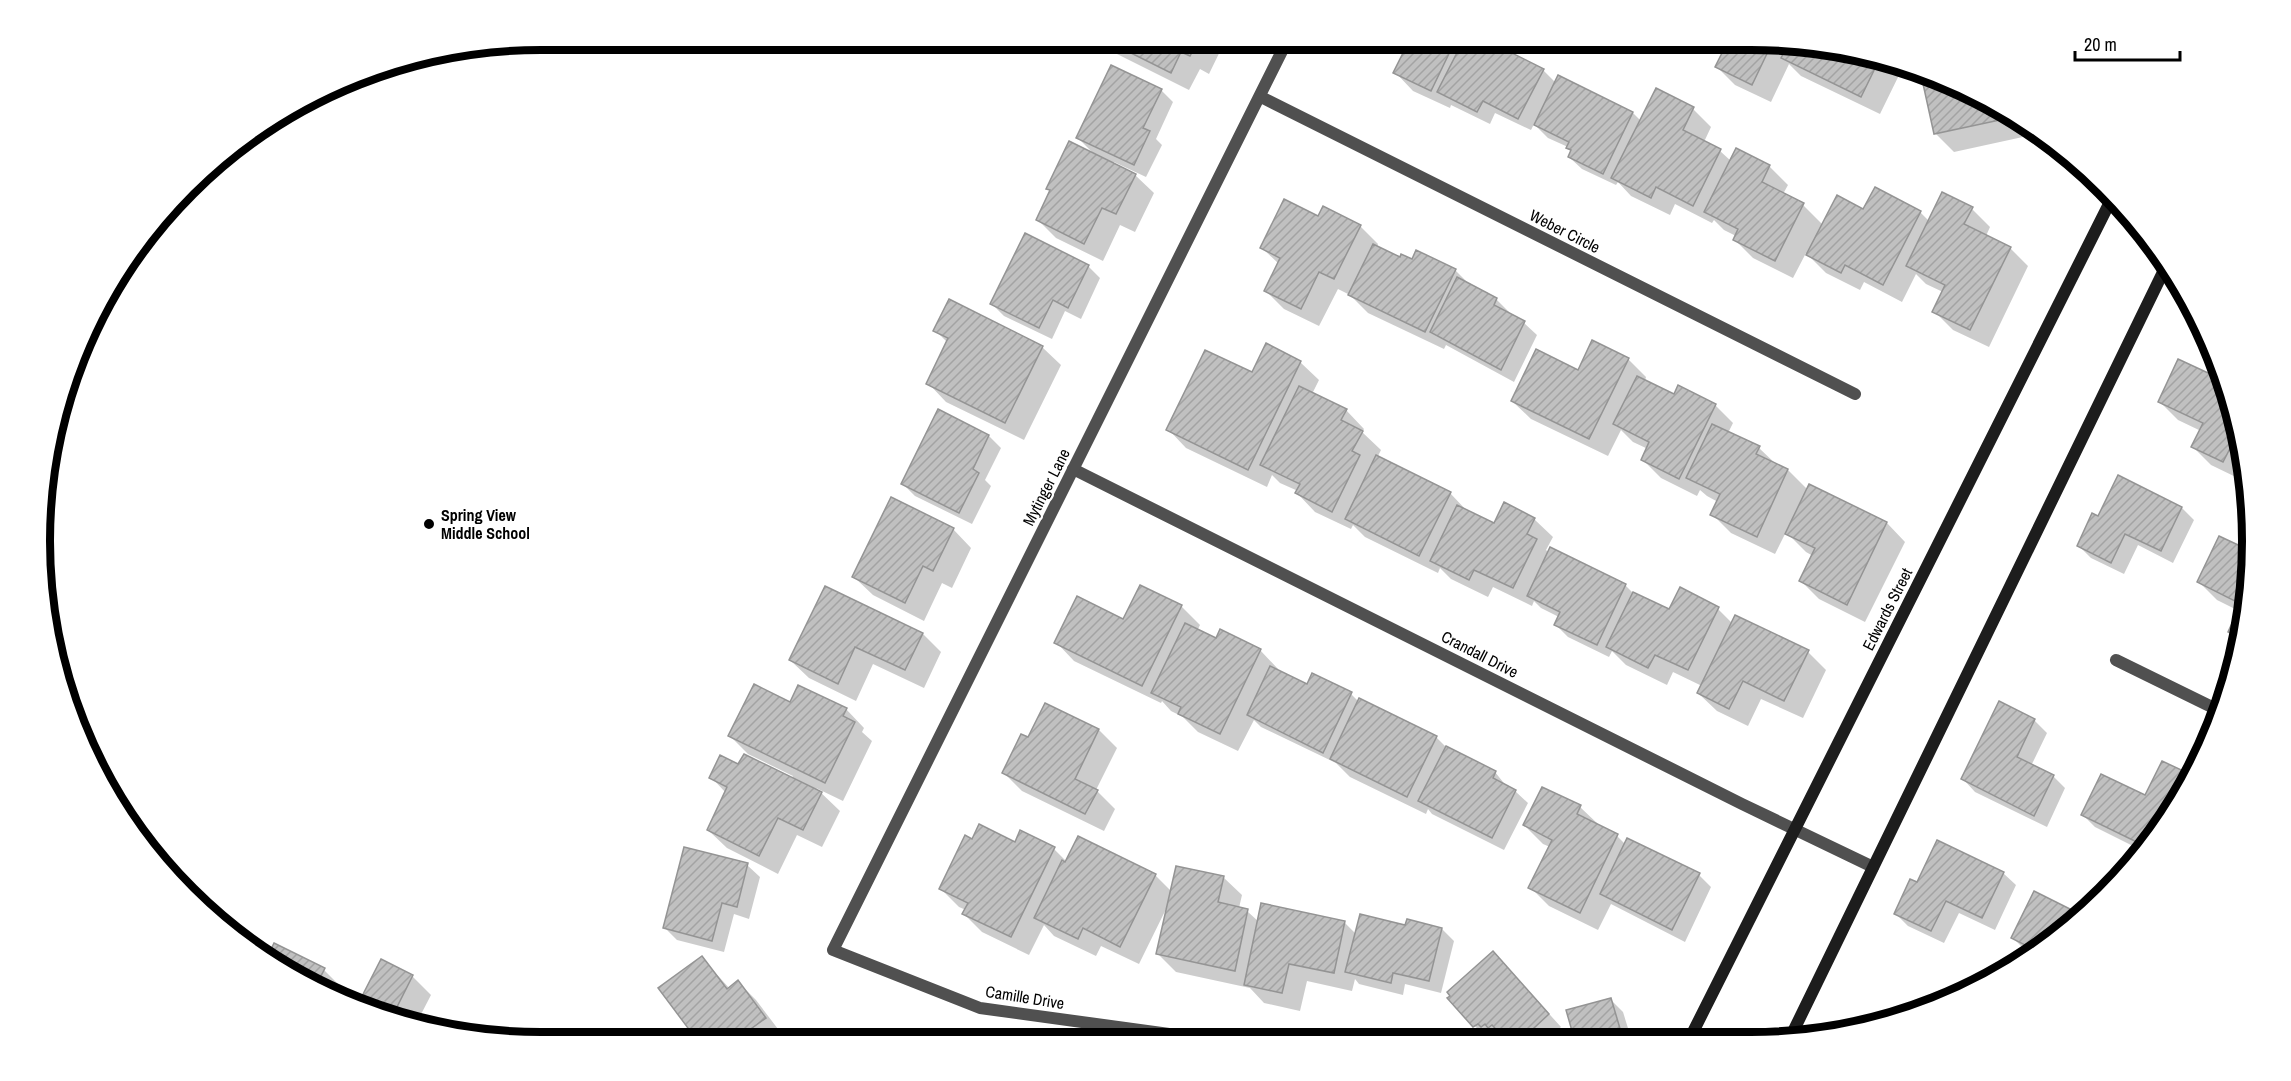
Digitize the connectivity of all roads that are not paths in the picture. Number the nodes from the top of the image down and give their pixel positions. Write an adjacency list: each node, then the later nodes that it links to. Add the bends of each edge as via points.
1 (1283, 50): 2 (street, Mytinger Lane)
2 (1261, 97): 5 (street, Weber Circle); 6 (street, Mytinger Lane)
3 (2109, 205): 9 (main road, Edwards Street)
4 (2162, 273): 10 (main road)
5 (1855, 394)
6 (1073, 469): 9 (street, Crandall Drive); 11 (street, Mytinger Lane)
7 (2116, 660): 8 (street)
8 (2212, 707)
9 (1795, 828): 10 (street, Crandall Drive); 14 (main road, Edwards Street)
10 (1873, 867): 12 (main road)
11 (833, 950): 13 (street, Camille Drive, via 980,1008)
12 (1794, 1029)
13 (1154, 1032)
14 (1693, 1032)

